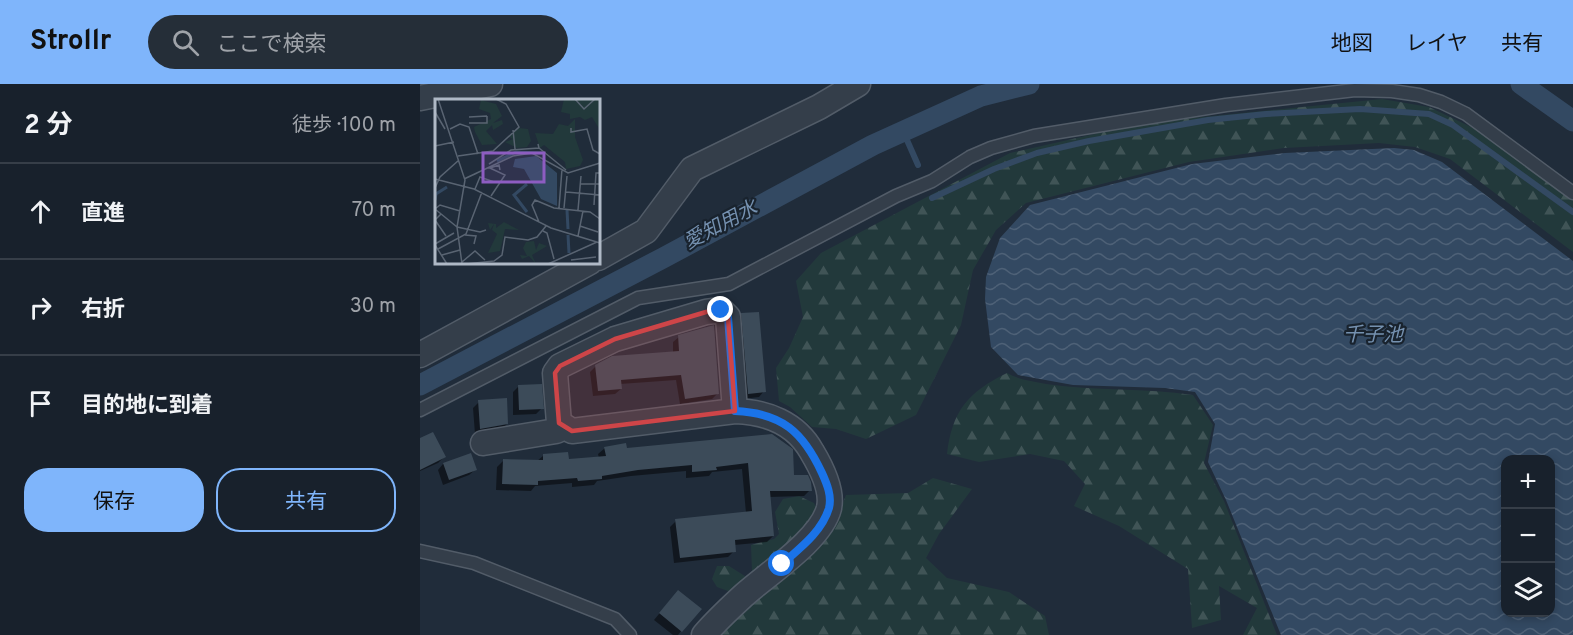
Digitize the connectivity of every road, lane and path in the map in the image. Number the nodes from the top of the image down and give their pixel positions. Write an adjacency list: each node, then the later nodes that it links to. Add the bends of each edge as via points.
1 (490, 84): 3 (street)
2 (858, 84): 5 (street, via 692,169 646,231)
3 (420, 98)
4 (1573, 193): 8 (lane, via 1466,114 1419,95 1392,91 1355,90 1226,105 1034,136 970,157 932,181 729,284 638,298)
5 (600, 257)
6 (586, 264): 7 (street)
7 (420, 355)
8 (420, 410)
9 (735, 411): 10 (street, via 572,431); 10 (street, via 728,317 721,310 615,339 560,366 555,372 559,423); 14 (street, via 754,412 790,426 812,450 827,484 829,508 812,536)
10 (565, 427): 11 (street)
11 (483, 443)
12 (420, 551): 13 (lane, via 474,563 615,620)
13 (630, 635)
14 (704, 635)

